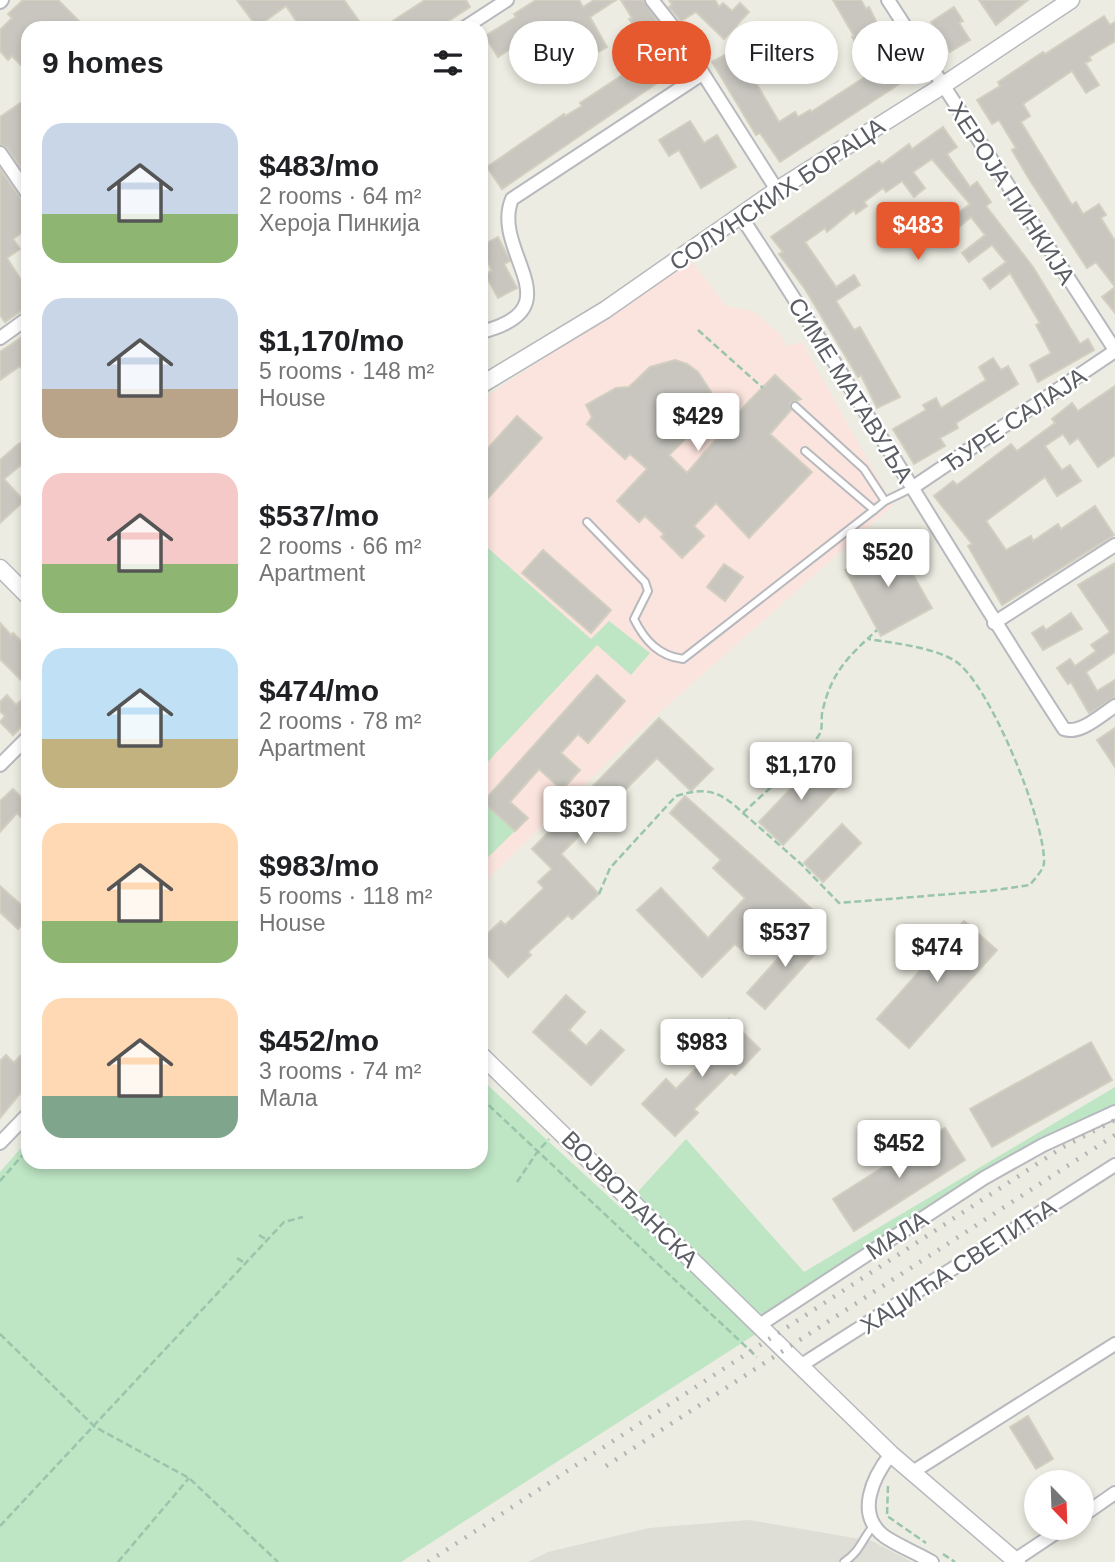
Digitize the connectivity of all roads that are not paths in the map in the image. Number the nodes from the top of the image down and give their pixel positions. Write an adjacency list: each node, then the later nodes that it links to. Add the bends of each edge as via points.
1 (507, 0): 5 (street)
2 (652, 0): 6 (street)
3 (888, 0): 9 (street, ХЕРОЈА ПИНКИЈА)
4 (1071, 0): 9 (street, СОЛУНСКИХ БОРАЦА)
5 (475, 21)
6 (668, 21)
7 (687, 84): 15 (street, via 512,199 507,217 527,302 520,315)
8 (708, 84): 12 (street)
9 (942, 86): 12 (street, СОЛУНСКИХ БОРАЦА); 17 (street, ХЕРОЈА ПИНКИЈА)
10 (0, 153): 11 (street)
11 (21, 184)
12 (777, 190): 13 (street, СОЛУНСКИХ БОРАЦА)
13 (740, 215): 18 (street, СОЛУНСКИХ БОРАЦА, via 605,310); 21 (street, СИМЕ МАТАВУЉА)
14 (21, 323): 16 (street)
15 (488, 330)
16 (0, 338)
17 (1115, 351): 21 (street, ЂУРЕ САЛАЈА)
18 (488, 381)
19 (795, 406): 22 (lane, via 864,469)
20 (805, 451): 23 (lane)
21 (912, 488): 22 (lane); 28 (street, СИМЕ МАТАВУЉА)
22 (885, 502): 23 (lane)
23 (874, 510): 24 (lane, via 683,659 658,651 640,631 634,619 648,591 645,582)
24 (587, 522)
25 (1115, 545): 28 (street)
26 (0, 568): 27 (street)
27 (21, 589)
28 (994, 623): 29 (street, СИМЕ МАТАВУЉА, via 1064,729 1077,729)
29 (1115, 706)
30 (21, 744): 31 (street)
31 (0, 765)
32 (488, 1062): 37 (street, ВОЈВОЂАНСКА)
33 (1115, 1112): 37 (street, МАЛА, via 984,1178)
34 (21, 1121): 35 (street)
35 (0, 1143)
36 (1115, 1165): 39 (street, ХАЏИЋА СВЕТИЋА)
37 (758, 1326): 39 (street, ВОЈВОЂАНСКА)
38 (1115, 1344): 41 (street)
39 (800, 1366): 40 (street, ВОЈВОЂАНСКА)
40 (891, 1454): 41 (street, ВОЈВОЂАНСКА); 44 (street, via 868,1496)
41 (911, 1473): 46 (street, ВОЈВОЂАНСКА)
42 (1115, 1493): 43 (street)
43 (1094, 1508)
44 (874, 1525): 47 (lane, via 856,1555); 48 (street, via 884,1536)
45 (1046, 1540): 46 (street)
46 (1016, 1561)
47 (844, 1562)
48 (932, 1562)

